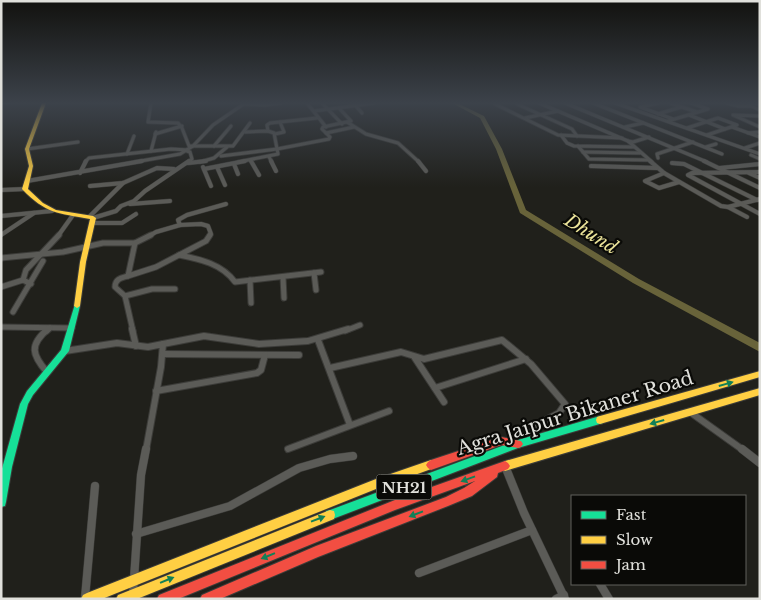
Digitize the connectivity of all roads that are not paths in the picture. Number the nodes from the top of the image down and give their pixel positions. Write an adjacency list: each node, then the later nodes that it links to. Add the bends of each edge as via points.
1 (34, 131): 45 (main road)
2 (160, 131): 48 (street, via 156,132)
3 (183, 131): 36 (street, via 187,144)
4 (207, 131): 36 (street)
5 (227, 131): 37 (street)
6 (268, 131): 18 (street); 22 (street)
7 (284, 131): 22 (street)
8 (336, 131): 20 (street)
9 (361, 131): 76 (street, via 398,143)
10 (552, 131): 23 (street)
11 (573, 131): 26 (street)
12 (605, 131): 29 (street)
13 (635, 131): 27 (street)
14 (665, 131): 33 (street)
15 (695, 131): 24 (street)
16 (719, 131): 24 (street)
17 (743, 131): 21 (street)
18 (244, 132): 32 (street)
19 (760, 132): 21 (street)
20 (326, 133): 46 (street, via 330,138)
21 (748, 133): 28 (street)
22 (275, 134): 46 (street)
23 (561, 135): 26 (street); 38 (street, via 567,143)
24 (706, 135): 44 (street)
25 (134, 136): 52 (street)
26 (577, 136): 29 (street)
27 (649, 137): 30 (street); 43 (street)
28 (760, 137)
29 (622, 138): 30 (street)
30 (628, 141): 41 (street)
31 (78, 142): 45 (street)
32 (238, 142): 37 (street); 40 (street)
33 (694, 142): 42 (street); 43 (street)
34 (760, 143): 39 (street)
35 (716, 144): 42 (street)
36 (195, 146): 37 (street); 49 (street)
37 (214, 146): 40 (street)
38 (578, 146): 41 (street); 50 (street)
39 (752, 146): 44 (street); 47 (street)
40 (227, 147): 57 (street)
41 (634, 147): 51 (street)
42 (706, 147): 53 (street)
43 (675, 148): 59 (street, via 657,154); 72 (street)
44 (745, 148): 54 (street)
45 (28, 149): 86 (main road, via 31,166)
46 (277, 149): 57 (street); 58 (street, via 278,154)
47 (760, 149)
48 (151, 151): 49 (street); 52 (street)
49 (189, 151): 63 (street, via 192,159); 70 (street)
50 (583, 152): 51 (street); 62 (street, via 589,159)
51 (640, 153): 62 (street)
52 (128, 154): 56 (street)
53 (722, 154)
54 (760, 154)
55 (752, 155): 60 (street)
56 (110, 156): 70 (street); 78 (street, via 87,159)
57 (221, 156): 64 (street)
58 (268, 157): 61 (street); 75 (street)
59 (658, 158)
60 (760, 158)
61 (251, 160): 66 (street); 84 (street)
62 (648, 160): 71 (street)
63 (187, 162): 64 (street); 73 (street)
64 (201, 162): 74 (street)
65 (672, 163): 80 (street, via 681,163)
66 (234, 164): 69 (street); 82 (street)
67 (760, 164): 72 (street)
68 (592, 166): 71 (street)
69 (217, 167): 74 (street); 89 (street)
70 (106, 168): 78 (street)
71 (657, 168): 79 (street)
72 (720, 168): 83 (street)
73 (175, 169): 88 (street, via 154,169); 97 (street)
74 (204, 169): 91 (street)
75 (276, 171)
76 (426, 171)
77 (760, 172): 81 (street)
78 (80, 173): 86 (street)
79 (664, 173): 87 (street); 87 (street, via 645,181 659,188)
80 (703, 173): 83 (street); 96 (street); 99 (street, via 688,175)
81 (749, 173): 83 (street); 85 (street)
82 (238, 174)
83 (731, 174): 92 (street)
84 (259, 175)
85 (760, 178)
86 (27, 181): 94 (main road)
87 (679, 182): 100 (street)
88 (123, 183): 90 (street); 108 (street)
89 (225, 185)
90 (90, 186)
91 (211, 186)
92 (760, 188)
93 (1, 190): 94 (street)
94 (25, 190): 101 (main road, via 40,205)
95 (170, 200): 97 (street)
96 (759, 200): 99 (street)
97 (129, 204): 108 (street)
98 (226, 204): 109 (street, via 183,217 178,220)
99 (740, 204): 100 (street); 104 (street)
100 (728, 207): 107 (street)
101 (52, 211): 102 (street); 105 (main road)
102 (34, 213): 106 (street); 110 (street)
103 (136, 214): 108 (street, via 122,223)
104 (760, 214)
105 (72, 215): 108 (main road); 113 (street, via 59,235)
106 (1, 216)
107 (747, 217)
108 (92, 219): 112 (main road)
109 (180, 225): 111 (street); 114 (street, via 206,225 211,234 206,241)
110 (1, 235)
111 (135, 243): 112 (street, via 103,243); 119 (street)
112 (87, 247): 113 (street); 134 (main road)
113 (39, 255): 115 (street); 121 (street, via 26,270)
114 (178, 255): 119 (street, via 156,267); 122 (street, via 230,272 232,281)
115 (1, 258)
116 (43, 262): 123 (street)
117 (320, 272): 118 (street)
118 (314, 273): 120 (street); 126 (street)
119 (128, 276): 127 (street, via 115,283)
120 (282, 276): 122 (street); 128 (street)
121 (23, 280): 123 (street); 124 (street)
122 (250, 280): 129 (street)
123 (30, 284): 130 (street)
124 (1, 287)
125 (175, 289): 127 (street, via 152,289)
126 (316, 290)
127 (125, 296): 137 (street)
128 (284, 298)
129 (251, 303)
130 (13, 312)
131 (360, 325): 135 (street)
132 (51, 327): 133 (street); 134 (street); 145 (street, via 36,340 34,348 38,361)
133 (2, 328)
134 (72, 328): 138 (main road)
135 (318, 340): 136 (street, via 259,344 204,336); 144 (street)
136 (163, 344): 137 (street); 139 (street)
137 (136, 346): 138 (street, via 117,343)
138 (65, 351): 145 (main road)
139 (163, 354): 140 (street); 148 (street)
140 (265, 355): 141 (street); 148 (street, via 257,373)
141 (299, 355)
142 (414, 358): 143 (street, via 435,357 502,340); 144 (street, via 401,352); 147 (street)
143 (526, 359): 147 (street); 154 (street, via 566,404 559,413 531,428)
144 (330, 368): 153 (street)
145 (47, 372): 161 (main road, via 24,404)
146 (760, 374): 154 (main road, Agra Jaipur Bikaner Road / NH21, one-way to 146)
147 (435, 388): 150 (street)
148 (156, 391): 163 (street, via 142,467)
149 (760, 392): 152 (main road, Agra Jaipur Bikaner Road / NH21)
150 (444, 402)
151 (389, 411): 153 (street)
152 (690, 412): 158 (street); 159 (main road, Agra Jaipur Bikaner Road / NH21, one-way to 159)
153 (350, 425): 156 (street)
154 (530, 440): 155 (main road, Agra Jaipur Bikaner Road / NH21)
155 (518, 444): 165 (main road, via 501,441 376,484); 167 (main road, Agra Jaipur Bikaner Road / NH21, one-way to 155, via 280,534)
156 (288, 449)
157 (353, 456): 163 (street, via 299,468 230,506)
158 (760, 463)
159 (505, 466): 162 (street); 171 (main road, Agra Jaipur Bikaner Road / NH21, one-way to 171, via 395,505); 172 (main road, one-way to 172, via 468,492 448,501)
160 (95, 486): 169 (street)
161 (1, 502)
162 (532, 530): 164 (street); 168 (street)
163 (136, 534): 165 (street)
164 (419, 573)
165 (133, 580): 167 (street); 169 (main road)
166 (601, 585): 173 (street)
167 (133, 594): 170 (main road, Agra Jaipur Bikaner Road / NH21)
168 (562, 598)
169 (86, 599)
170 (122, 599)
171 (163, 599)
172 (206, 599)
173 (609, 599)

